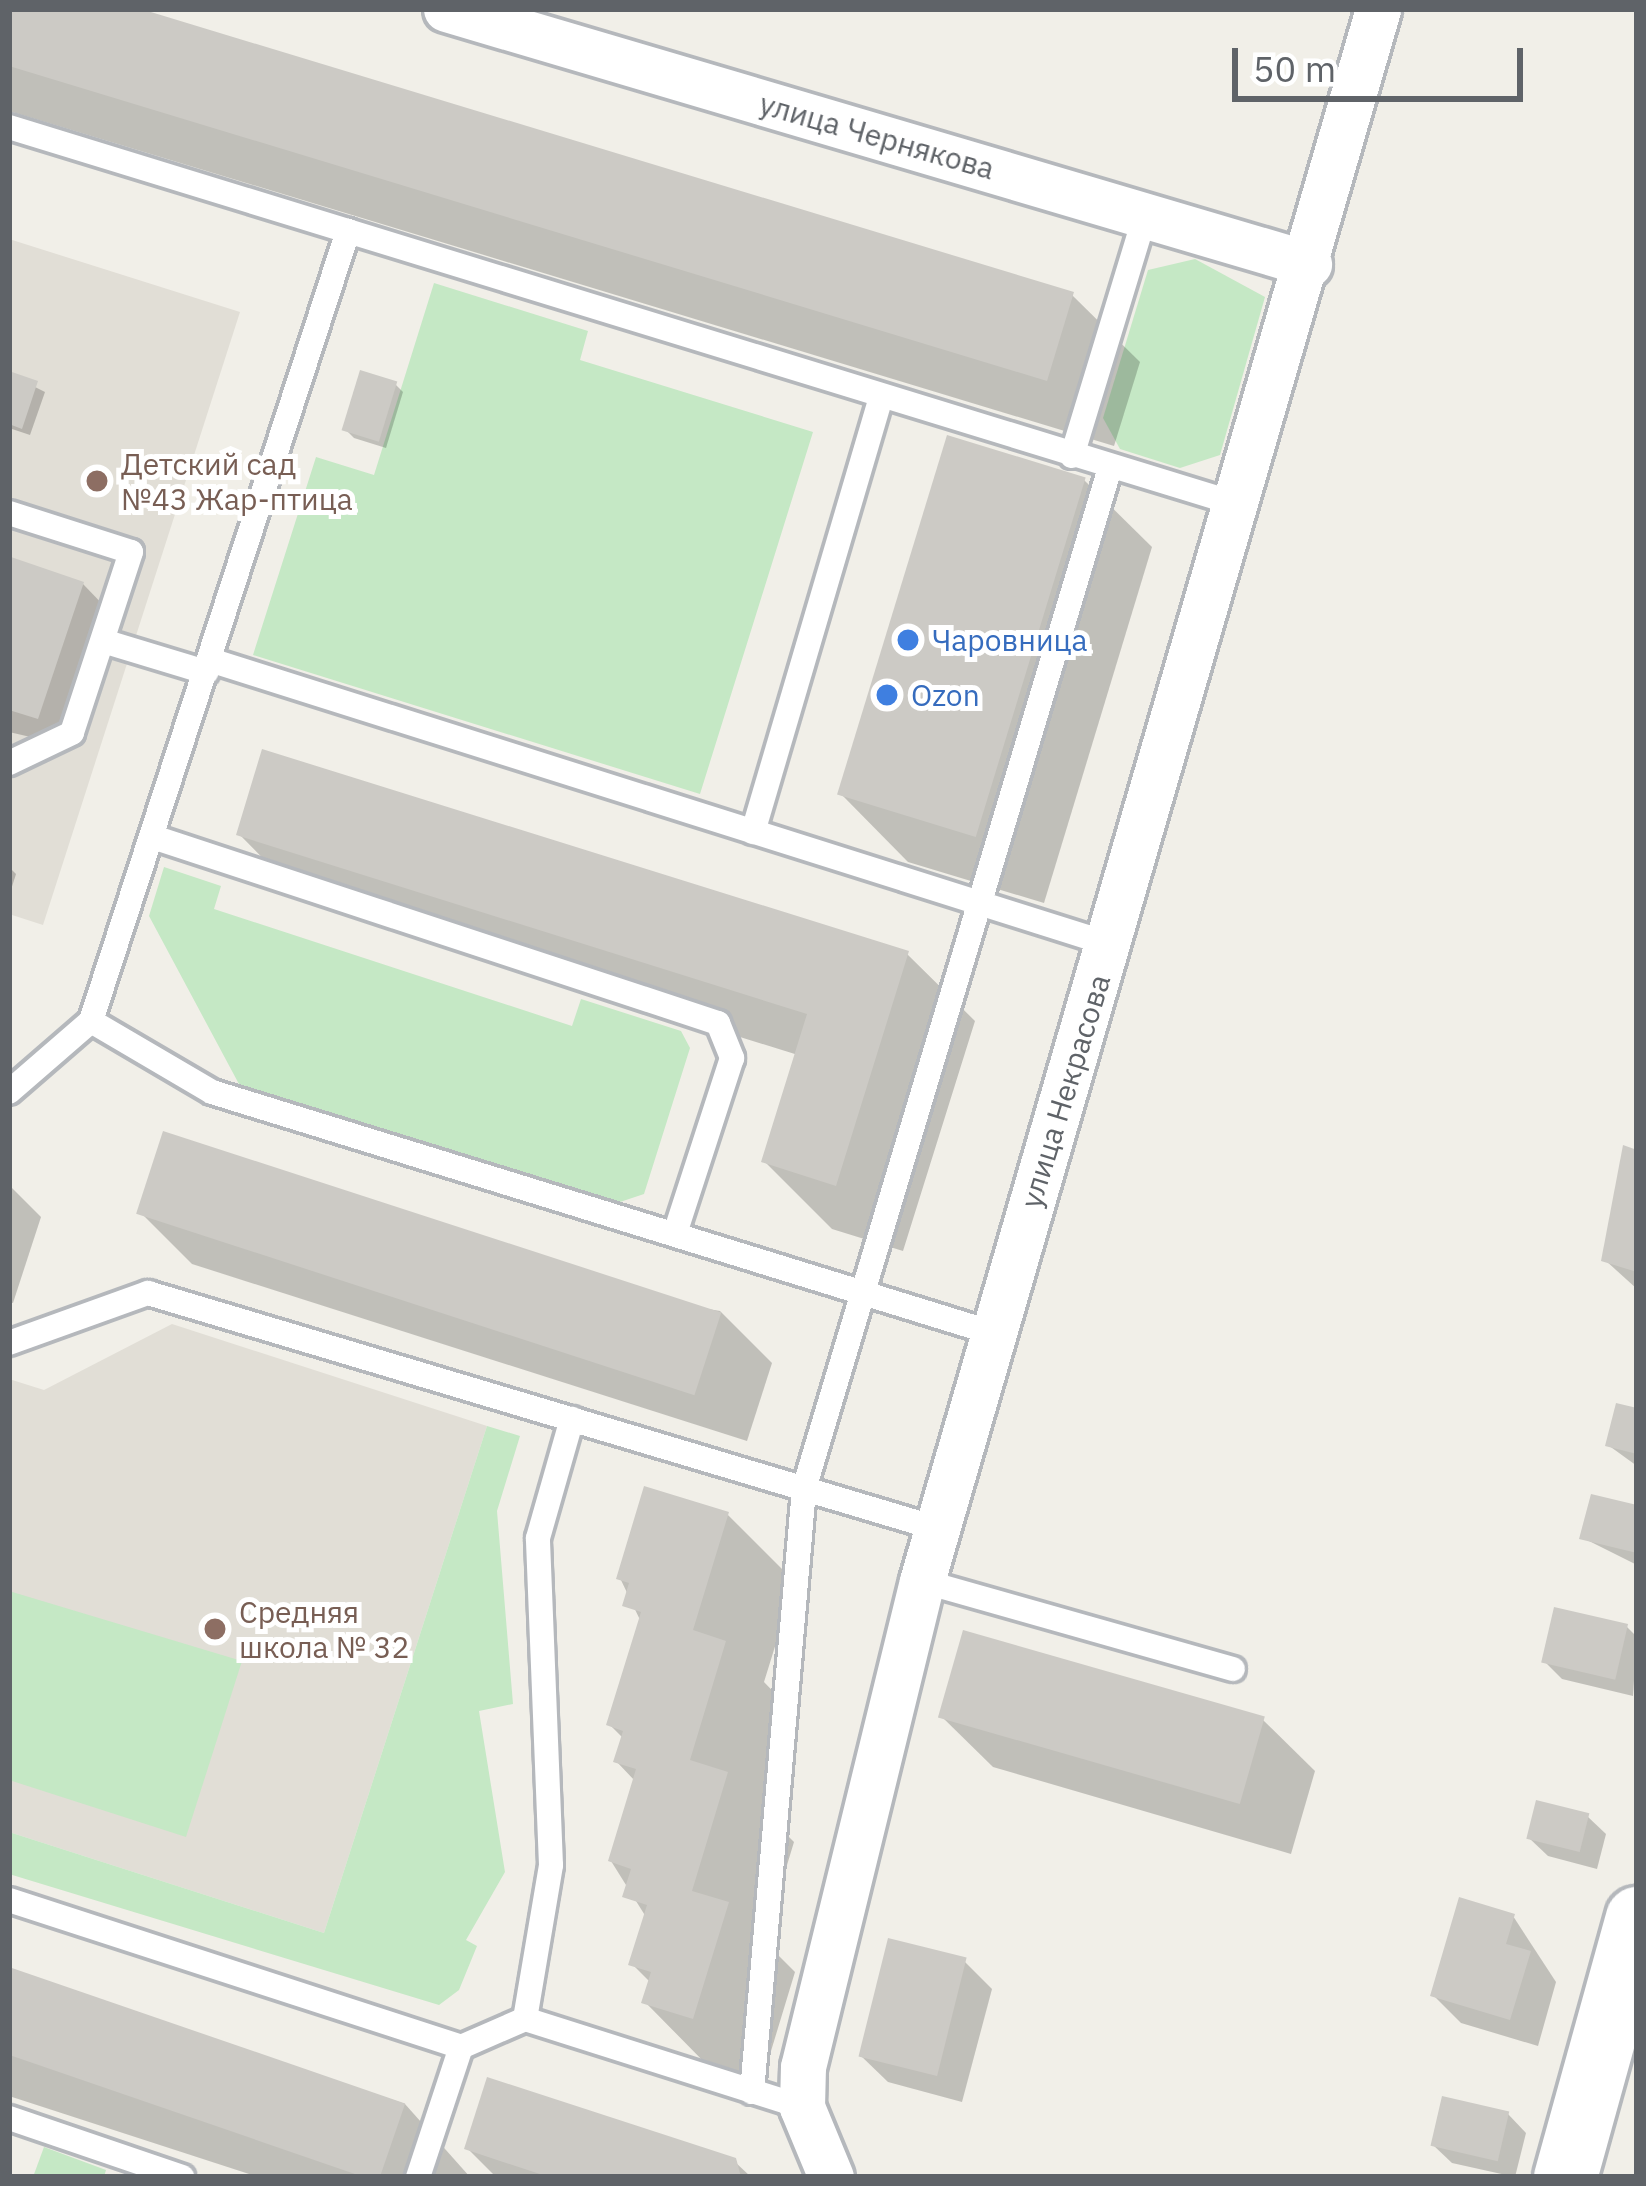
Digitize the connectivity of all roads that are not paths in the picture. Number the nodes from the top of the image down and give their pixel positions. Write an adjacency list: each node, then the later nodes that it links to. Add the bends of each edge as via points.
1 (446, 9): 4 (street, улица Чернякова)
2 (1378, 9): 6 (street, улица Некрасова)
3 (9, 127): 5 (lane)
4 (1145, 215): 6 (street, улица Чернякова); 8 (lane)
5 (348, 230): 7 (lane); 13 (lane)
6 (1309, 264): 10 (street, улица Некрасова)
7 (881, 398): 8 (lane); 15 (lane)
8 (1072, 456): 9 (lane)
9 (1110, 467): 10 (lane); 17 (lane)
10 (1242, 506): 18 (street, улица Некрасова)
11 (9, 512): 12 (lane, via 131,552)
12 (103, 641): 13 (lane); 14 (lane, via 72,733)
13 (208, 666): 15 (lane); 16 (lane)
14 (9, 763)
15 (753, 832): 17 (lane)
16 (153, 837): 19 (lane); 21 (lane, via 718,1023 732,1058)
17 (980, 904): 18 (lane); 22 (lane)
18 (1109, 944): 23 (street, улица Некрасова)
19 (91, 1021): 20 (lane); 21 (lane, via 212,1092)
20 (10, 1086)
21 (675, 1233): 22 (lane)
22 (861, 1292): 23 (lane); 26 (lane)
23 (993, 1334): 27 (street, улица Некрасова)
24 (9, 1343): 25 (lane, via 148,1292)
25 (572, 1419): 26 (lane); 32 (lane, via 538,1538 550,1865)
26 (804, 1489): 27 (lane); 34 (lane)
27 (937, 1528): 28 (street, улица Некрасова)
28 (922, 1581): 29 (lane); 35 (street, улица Некрасова)
29 (1233, 1669)
30 (9, 1900): 33 (lane)
31 (1637, 1918): 40 (street)
32 (525, 2019): 33 (lane); 34 (lane)
33 (461, 2047): 38 (lane)
34 (752, 2092): 35 (lane)
35 (802, 2108): 39 (street)
36 (9, 2118): 37 (lane)
37 (182, 2177)
38 (418, 2177)
39 (831, 2177)
40 (1564, 2177)

